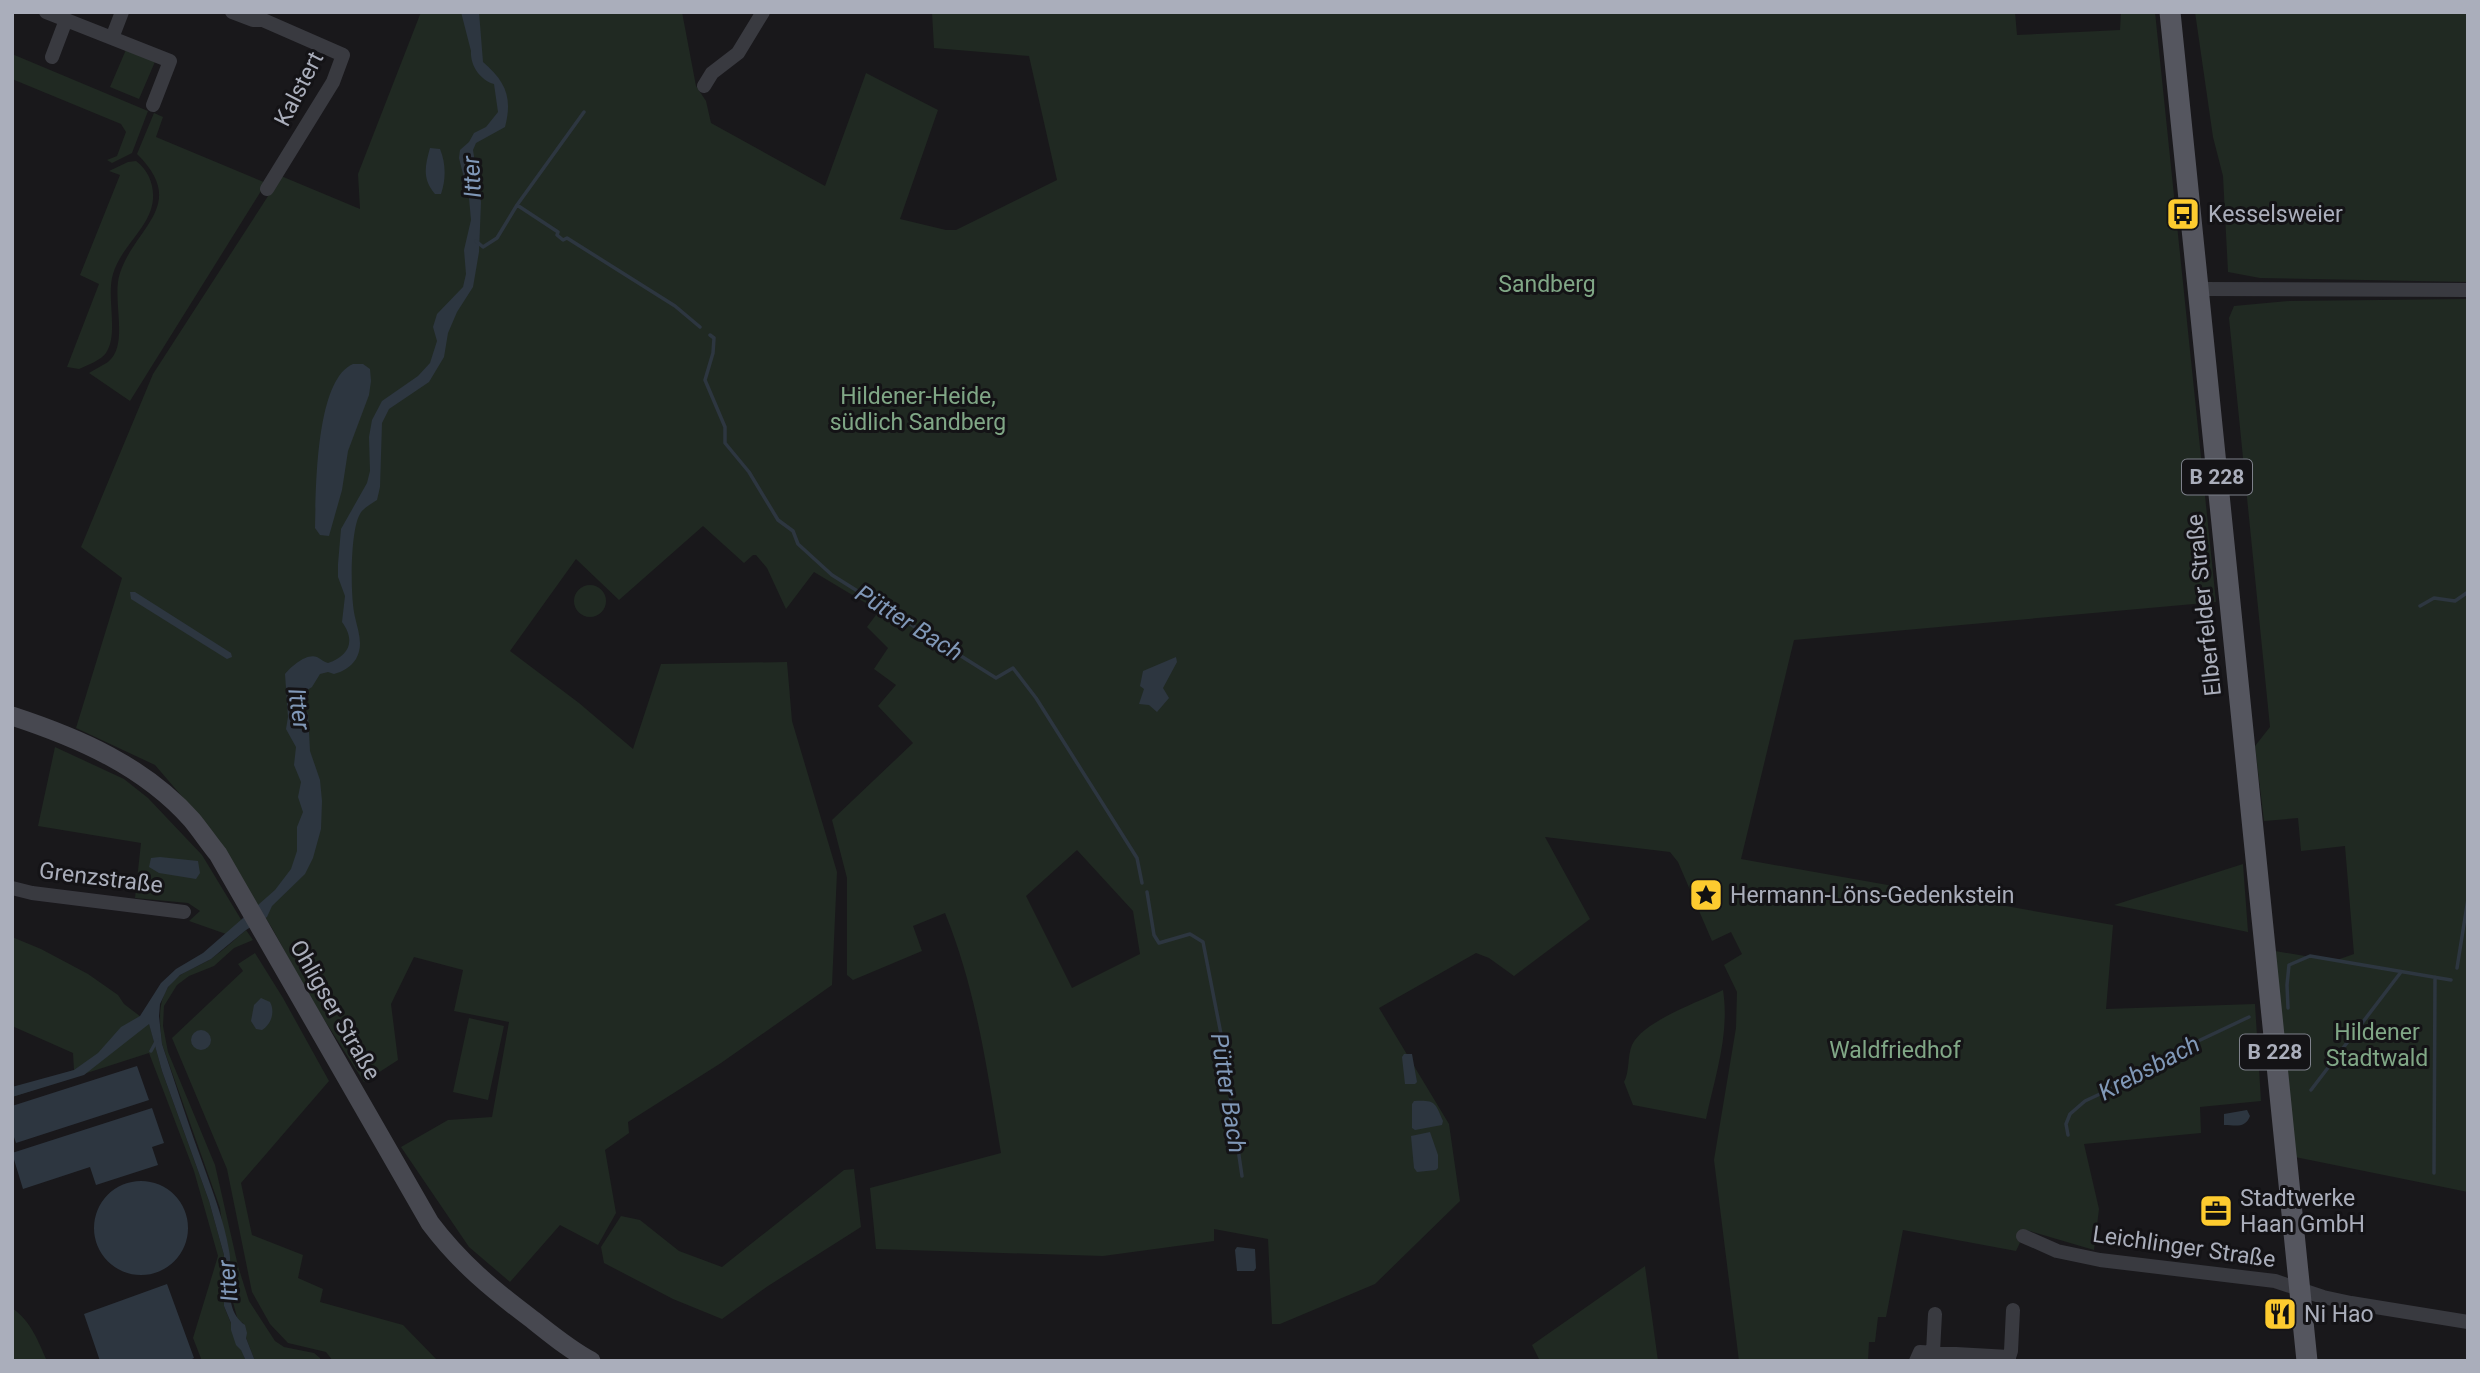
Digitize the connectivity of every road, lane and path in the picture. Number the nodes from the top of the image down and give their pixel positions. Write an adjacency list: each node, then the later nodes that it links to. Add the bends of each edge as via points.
1 (46, 12): 7 (street)
2 (122, 12): 8 (street)
3 (232, 12): 6 (street, via 253,20)
4 (763, 12): 10 (street, via 738,53 712,73)
5 (2170, 12): 13 (main road, Elberfelder Straße / B 228)
6 (267, 16): 12 (street, Kalstert, via 343,55 333,82)
7 (66, 20): 8 (street); 9 (street)
8 (112, 38): 11 (street, via 170,61)
9 (52, 57)
10 (704, 86)
11 (153, 105)
12 (267, 190)
13 (2199, 289): 14 (street); 19 (main road, Elberfelder Straße / B 228)
14 (2468, 290)
15 (12, 716): 25 (main road, Ohligser Straße, via 116,758 192,820 247,903 429,1223 487,1286)
16 (12, 888): 17 (street, Grenzstraße)
17 (184, 912)
18 (2023, 1236): 19 (street, Leichlinger Straße, via 2057,1251 2100,1260 2255,1278)
19 (2299, 1289): 22 (street, Leichlinger Straße, via 2351,1303); 27 (main road, B 228)
20 (2012, 1310): 24 (street)
21 (1935, 1314): 23 (street)
22 (2468, 1322)
23 (1933, 1352): 24 (street); 26 (street, via 1920,1352)
24 (2009, 1359)
25 (592, 1361)
26 (1916, 1361)
27 (2307, 1361)

